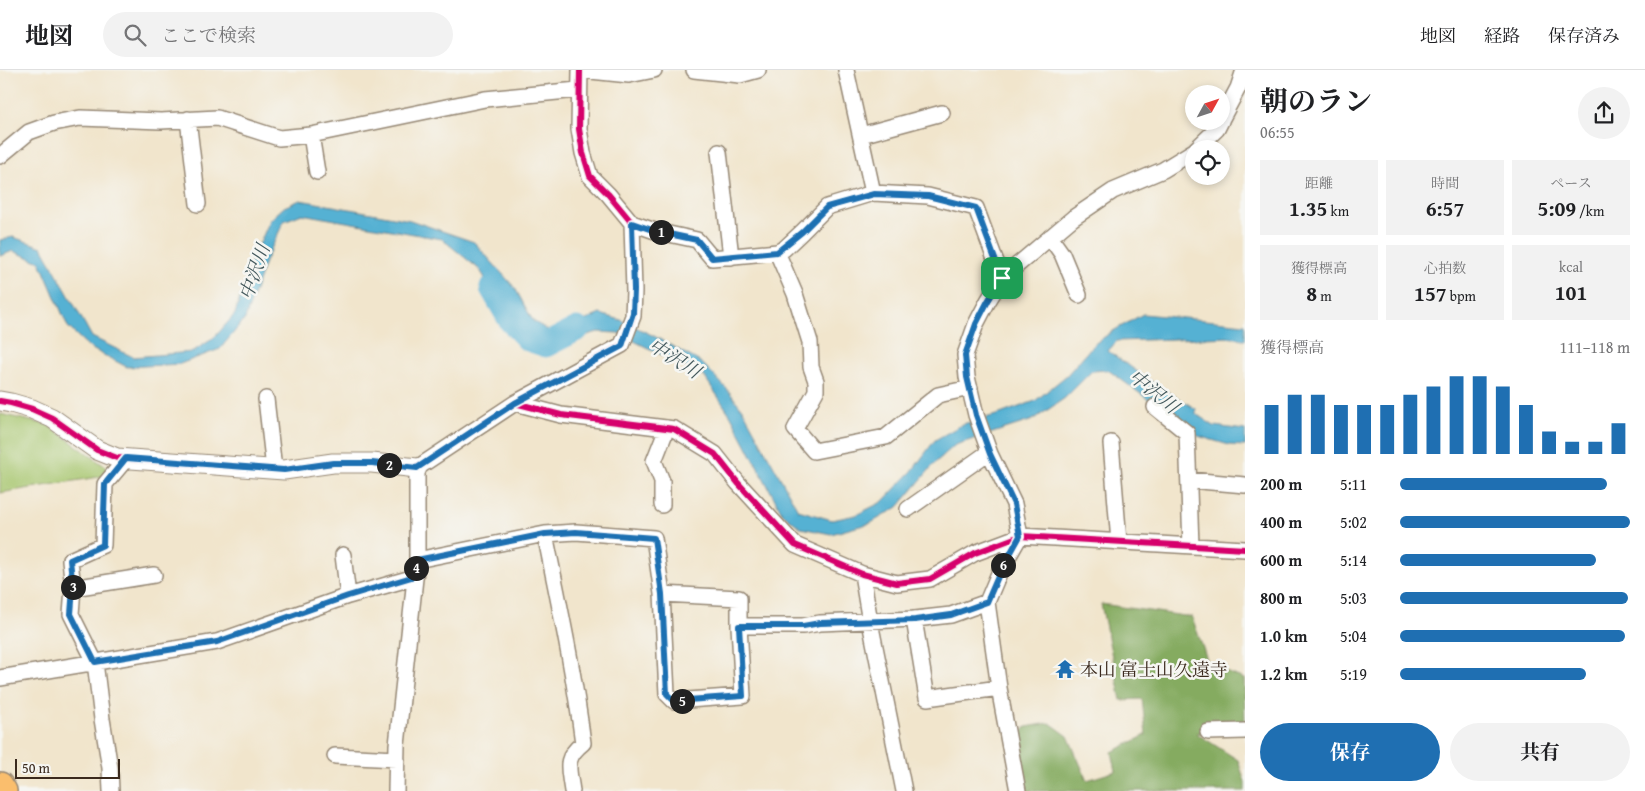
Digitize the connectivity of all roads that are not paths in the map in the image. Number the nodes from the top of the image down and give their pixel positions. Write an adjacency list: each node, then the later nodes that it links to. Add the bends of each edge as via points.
1 (580, 70): 2 (street, via 629,74); 8 (street)
2 (654, 70)
3 (694, 70): 4 (street, via 740,75)
4 (758, 70)
5 (846, 70): 14 (street)
6 (1244, 70): 7 (street)
7 (1241, 89): 9 (street)
8 (578, 90): 13 (street, via 485,99); 22 (street, via 582,153 590,176)
9 (1230, 107)
10 (942, 113): 14 (street)
11 (188, 119): 13 (street, via 217,118 279,138); 17 (street, via 80,118 54,123 29,132); 21 (street)
12 (1215, 130): 15 (street)
13 (311, 135): 19 (street)
14 (861, 135): 20 (street)
15 (1205, 140)
16 (719, 152): 25 (street)
17 (0, 156)
18 (1185, 156): 23 (street, via 1163,170 1113,190)
19 (317, 172)
20 (874, 194): 24 (street, via 827,207); 26 (street, via 928,196 976,208)
21 (198, 204)
22 (632, 223): 25 (street, via 697,240 712,258); 31 (street, via 633,313 622,346)
23 (1050, 237): 26 (street); 27 (street, via 1062,254)
24 (777, 252): 25 (street); 28 (street, via 796,294 810,342 816,391 796,429 814,452 886,436 938,395)
25 (730, 256)
26 (1002, 278): 28 (street, via 976,324 965,355)
27 (1079, 295)
28 (970, 388): 35 (street)
29 (266, 399): 38 (street)
30 (0, 402): 36 (street, via 32,409 52,418 97,450)
31 (515, 403): 33 (street, via 562,415); 37 (street)
32 (1155, 407): 39 (street, via 1187,433)
33 (668, 428): 41 (street, via 654,461 662,482); 50 (street, via 715,454 794,545)
34 (1111, 443): 45 (street)
35 (987, 447): 42 (street); 44 (street, via 1014,504)
36 (126, 458): 38 (street); 53 (street, via 105,484 103,545 70,560)
37 (417, 468): 38 (street, via 333,463); 49 (street)
38 (274, 469)
39 (1189, 480): 40 (street); 46 (street)
40 (1245, 485)
41 (662, 505)
42 (908, 509)
43 (545, 534): 49 (street); 54 (street, via 576,532 654,538); 71 (street, via 566,634 583,743 574,750 568,762)
44 (1020, 536): 45 (street); 50 (street, via 975,553 930,579 898,582); 56 (street)
45 (1119, 542): 46 (street)
46 (1191, 546): 47 (street)
47 (1245, 549)
48 (343, 556): 55 (street)
49 (417, 560): 52 (street)
50 (862, 574): 58 (street)
51 (154, 575): 53 (street)
52 (415, 576): 55 (street); 66 (street)
53 (73, 588): 60 (street, via 71,614)
54 (662, 594): 59 (street, via 740,598); 59 (street, via 667,694 674,701 743,696)
55 (348, 596): 60 (street, via 217,642)
56 (987, 602): 57 (street, via 951,615); 62 (street)
57 (914, 620): 58 (street); 62 (street, via 927,698)
58 (870, 622): 59 (street); 72 (street)
59 (739, 626)
60 (95, 662): 61 (street); 69 (street)
61 (0, 678)
62 (999, 688): 73 (street)
63 (1245, 731): 64 (street)
64 (1208, 732)
65 (335, 756): 66 (street)
66 (397, 759): 70 (street)
67 (0, 785): 68 (highway)
68 (4, 791)
69 (111, 791)
70 (396, 791)
71 (572, 791)
72 (904, 791)
73 (1018, 791)

